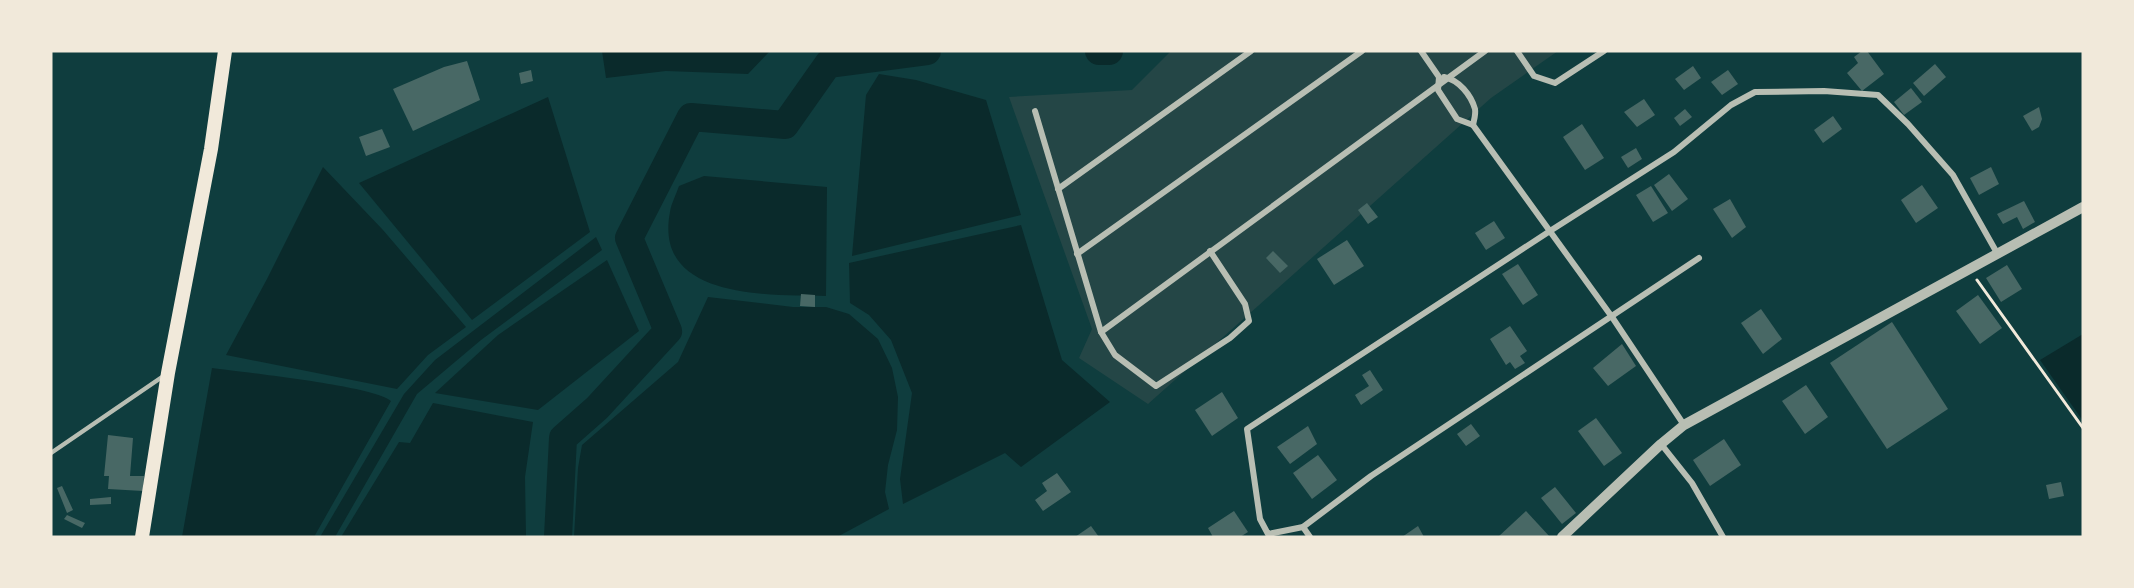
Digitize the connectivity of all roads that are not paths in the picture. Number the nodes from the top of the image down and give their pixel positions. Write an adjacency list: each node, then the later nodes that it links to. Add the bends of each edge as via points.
1 (225, 51): 21 (main road, via 211,149)
2 (1251, 51): 12 (street)
3 (1362, 51): 17 (street)
4 (1421, 51): 9 (street)
5 (1485, 51): 8 (street)
6 (1517, 51): 7 (street, via 1534,76 1556,83)
7 (1604, 51)
8 (1448, 78): 9 (street); 11 (street, via 1459,84 1474,107)
9 (1439, 80): 11 (street, via 1438,90 1457,119); 15 (street)
10 (1035, 111): 12 (street)
11 (1473, 124): 14 (street)
12 (1058, 189): 17 (street)
13 (2083, 207): 16 (street)
14 (1550, 231): 16 (street, via 1674,152 1731,105 1755,92 1824,91 1878,94 1953,176); 19 (street); 25 (street, via 1247,429 1260,519 1268,534)
15 (1210, 251): 20 (street); 20 (street, via 1247,312 1249,321 1230,338 1155,386 1115,355)
16 (1997, 253): 22 (street)
17 (1077, 254): 20 (street)
18 (1699, 258): 19 (street)
19 (1612, 317): 22 (street); 25 (street, via 1371,476)
20 (1101, 332)
21 (168, 373): 24 (lane); 26 (main road)
22 (1684, 425): 23 (street)
23 (1661, 444): 28 (street); 29 (street, via 1692,483)
24 (51, 453)
25 (1303, 527): 27 (street)
26 (142, 537)
27 (1310, 537)
28 (1562, 537)
29 (1723, 537)

